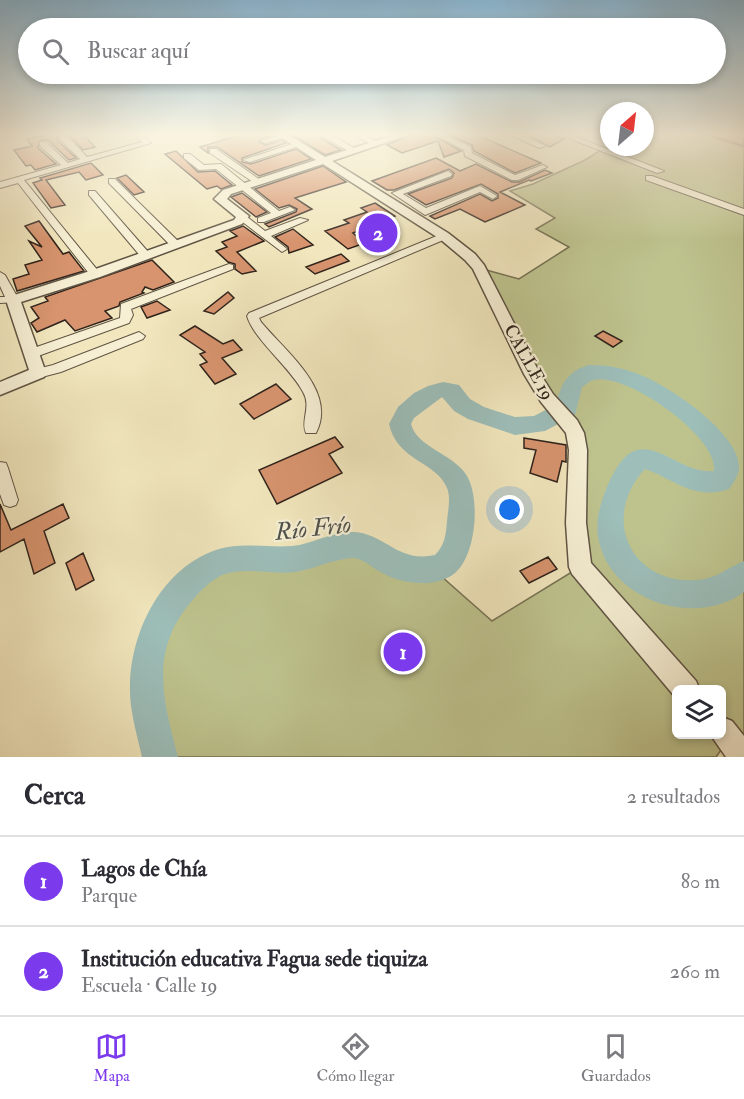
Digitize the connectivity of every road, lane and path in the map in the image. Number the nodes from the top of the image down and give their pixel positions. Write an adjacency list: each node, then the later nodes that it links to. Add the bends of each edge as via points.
1 (51, 169): 12 (street)
2 (79, 169): 11 (street)
3 (223, 169): 16 (street)
4 (240, 169): 14 (street)
5 (299, 169): 14 (street)
6 (338, 169): 20 (street, CALLE 19)
7 (438, 169): 19 (street, via 448,174 396,193)
8 (498, 169): 9 (street, via 515,178)
9 (537, 169)
10 (655, 169): 22 (street, via 660,171 649,178)
11 (84, 172)
12 (18, 180): 15 (street); 33 (street)
13 (112, 181): 29 (street)
14 (259, 182): 16 (street)
15 (0, 185)
16 (244, 187): 23 (street); 24 (street, via 227,192 220,199)
17 (92, 193): 31 (street)
18 (493, 196): 19 (street, via 480,189 425,212)
19 (408, 200): 20 (street)
20 (394, 204): 28 (street, CALLE 19)
21 (290, 210): 23 (street)
22 (744, 212)
23 (278, 214): 25 (street)
24 (243, 218): 27 (street); 29 (street)
25 (261, 220)
26 (303, 220): 27 (street)
27 (264, 235): 30 (street)
28 (444, 236): 40 (street, via 253,316 313,397); 43 (street, CALLE 19, via 478,268 532,374 571,425 578,450 576,523 580,567)
29 (176, 245): 31 (street)
30 (282, 249)
31 (146, 256): 33 (street)
32 (229, 267): 37 (street, via 125,307 125,320)
33 (95, 274): 35 (street)
34 (0, 275): 35 (street)
35 (6, 300): 37 (street)
36 (139, 336): 38 (street)
37 (33, 353): 38 (street)
38 (38, 373): 39 (street)
39 (0, 388)
40 (311, 429)
41 (0, 468): 42 (street)
42 (10, 500)
43 (683, 685)
44 (726, 735): 45 (street)
45 (744, 757)

